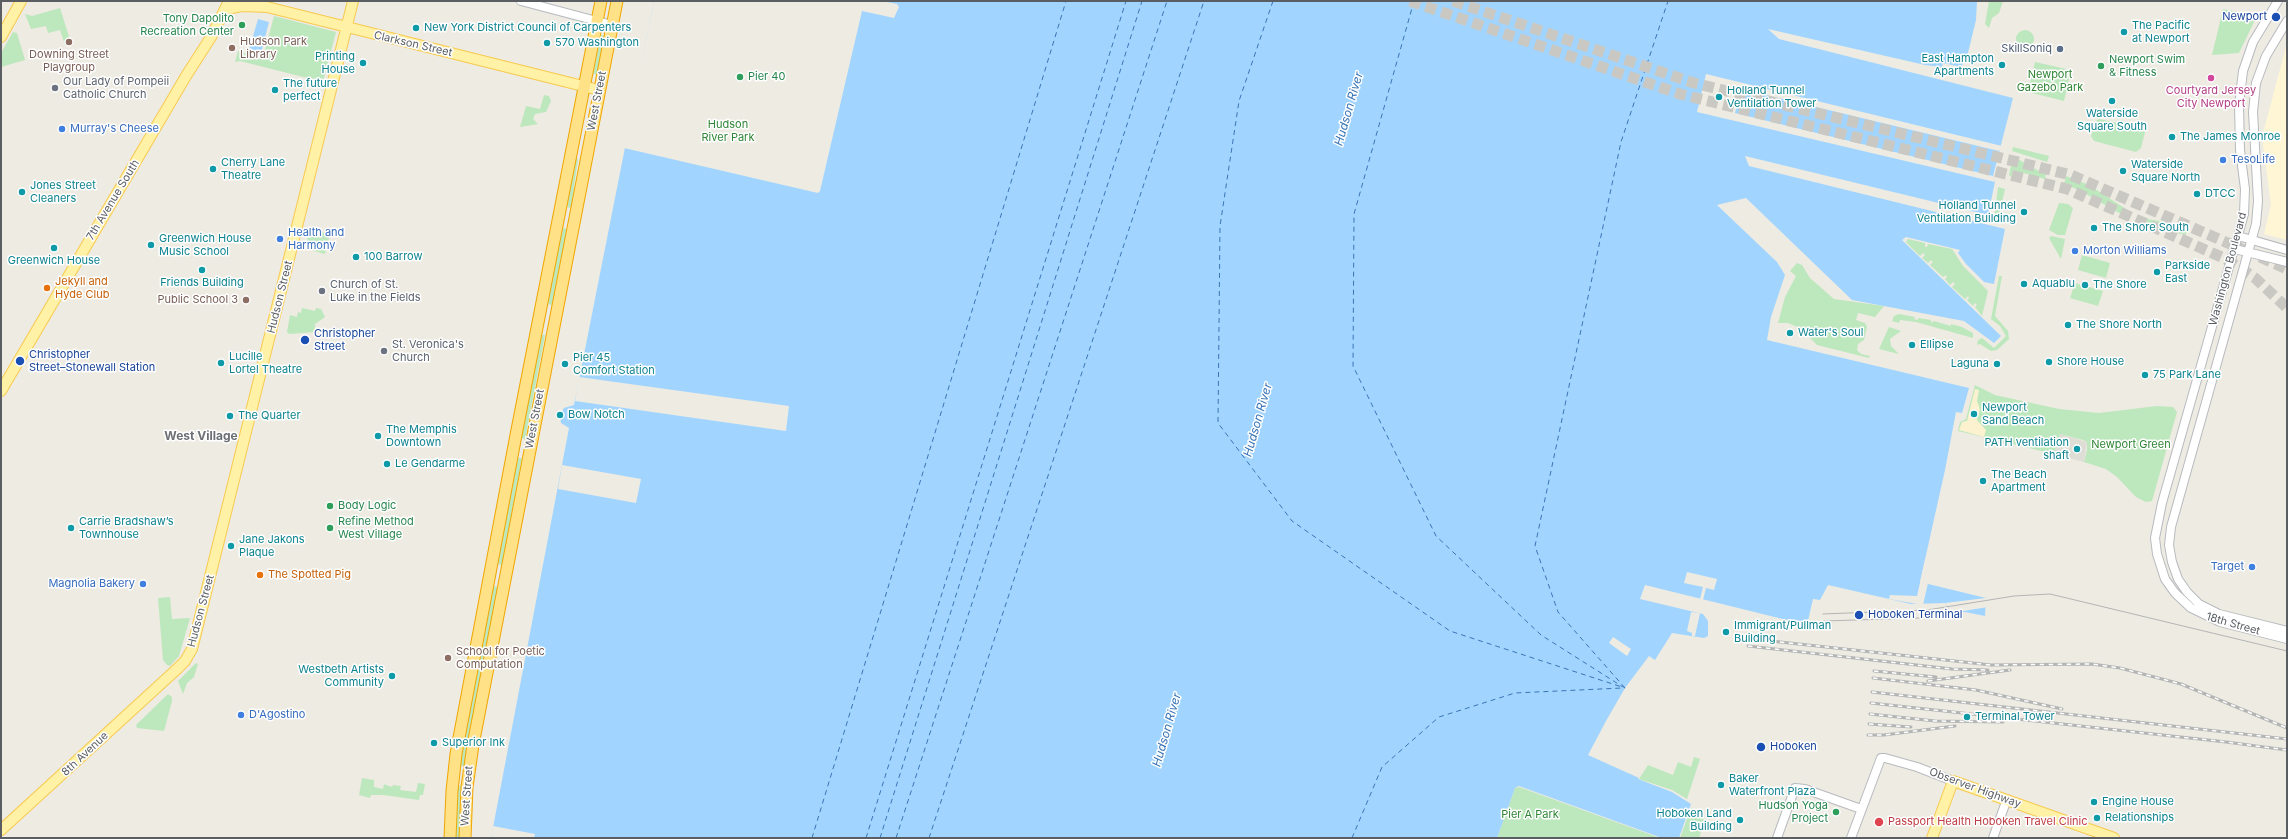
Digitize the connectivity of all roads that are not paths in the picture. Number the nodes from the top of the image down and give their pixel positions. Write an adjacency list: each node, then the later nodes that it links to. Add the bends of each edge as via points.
1 (21, 1): 14 (main road)
2 (254, 1): 9 (main road)
3 (353, 1): 13 (main road, Hudson Street)
4 (521, 1): 10 (street)
5 (602, 1): 10 (highway, West Street)
6 (617, 1): 12 (highway, West Street)
7 (2278, 1): 17 (street, Washington Boulevard, via 2251,46 2242,75 2239,113 2245,196)
8 (228, 5): 9 (main road, Clarkson Street); 23 (main road, 7th Avenue South)
9 (267, 7): 13 (main road, Clarkson Street)
10 (598, 21): 12 (street); 15 (highway, West Street)
11 (2287, 21): 18 (street, Washington Boulevard, via 2266,56 2254,92 2258,201)
12 (612, 25): 16 (highway, West Street)
13 (347, 26): 15 (main road, Clarkson Street); 28 (main road, Hudson Street, via 199,624 192,649 185,661)
14 (1, 37)
15 (584, 86): 16 (main road, Clarkson Street); 33 (highway, West Street, via 456,754)
16 (599, 90): 34 (highway, West Street, via 473,744 467,787)
17 (2238, 236): 18 (street); 19 (street, Washington Boulevard)
18 (2252, 241): 20 (street); 21 (street, Washington Boulevard)
19 (2235, 249): 21 (street); 24 (street, Washington Boulevard)
20 (2287, 250)
21 (2248, 253): 22 (street); 25 (street, Washington Boulevard)
22 (2287, 262)
23 (1, 391)
24 (2159, 515): 25 (street); 27 (street, 18th Street, via 2155,533 2158,559 2165,579 2182,601 2215,621)
25 (2173, 518): 26 (street, 18th Street, via 2169,537 2170,557 2178,579 2191,596 2218,614)
26 (2287, 631)
27 (2287, 639)
28 (168, 678): 32 (main road, 8th Avenue)
29 (1953, 780): 30 (main road, Observer Highway); 31 (street, Observer Highway, via 1917,767 1880,758); 37 (main road)
30 (2007, 799): 38 (street); 39 (main road, Observer Highway)
31 (1861, 809): 35 (street, via 1805,789 1795,788); 36 (street)
32 (1, 830)
33 (450, 838)
34 (465, 838)
35 (1777, 838)
36 (1851, 838)
37 (1932, 838)
38 (1993, 838)
39 (2114, 838)

